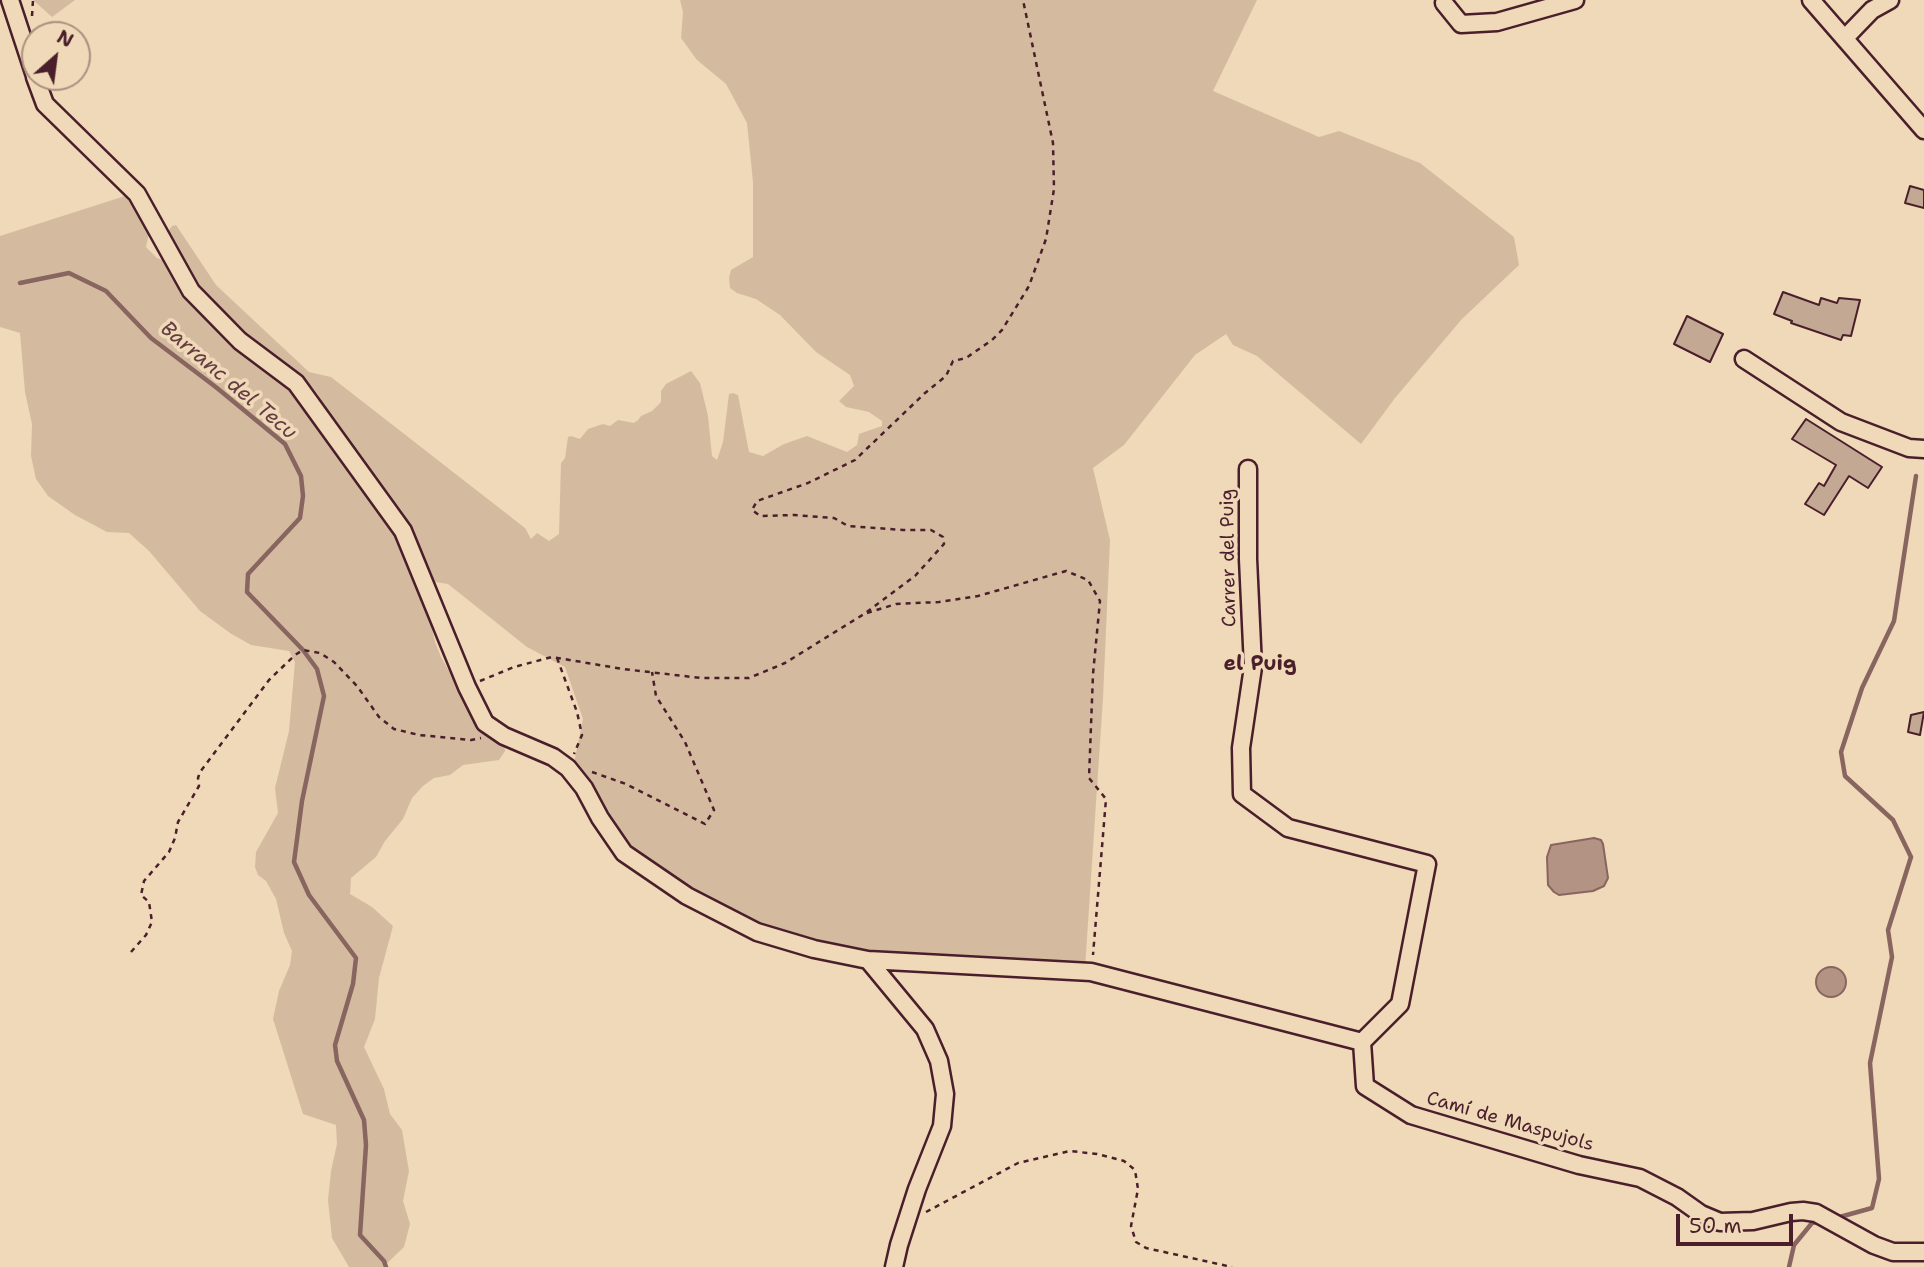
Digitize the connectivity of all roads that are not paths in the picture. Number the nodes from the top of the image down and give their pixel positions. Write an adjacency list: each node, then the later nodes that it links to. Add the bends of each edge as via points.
1 (10, 0): 6 (street)
2 (1575, 0): 5 (street, via 1497,22 1461,24)
3 (1811, 0): 7 (street)
4 (1890, 0): 7 (street, via 1872,10)
5 (1444, 3)
6 (21, 33)
7 (1845, 38): 9 (street)
8 (40, 91): 13 (street, via 45,104 137,194 191,291 240,341 296,383 402,531 485,723 568,768 624,853 687,896 757,933)
9 (1924, 130)
10 (1744, 359): 11 (street, via 1840,422 1909,448)
11 (1924, 449)
12 (1248, 469): 14 (street, Carrer del Puig, via 1253,667 1241,748 1242,794 1288,828 1427,864 1400,1004)
13 (868, 960): 14 (street, via 1091,972); 16 (street, via 925,1029 939,1061 945,1094 942,1126)
14 (1362, 1042): 15 (street, Camí de Maspujols, via 1365,1086 1411,1115 1640,1178 1720,1222 1803,1211 1816,1213 1893,1252)
15 (1924, 1252)
16 (894, 1267)

